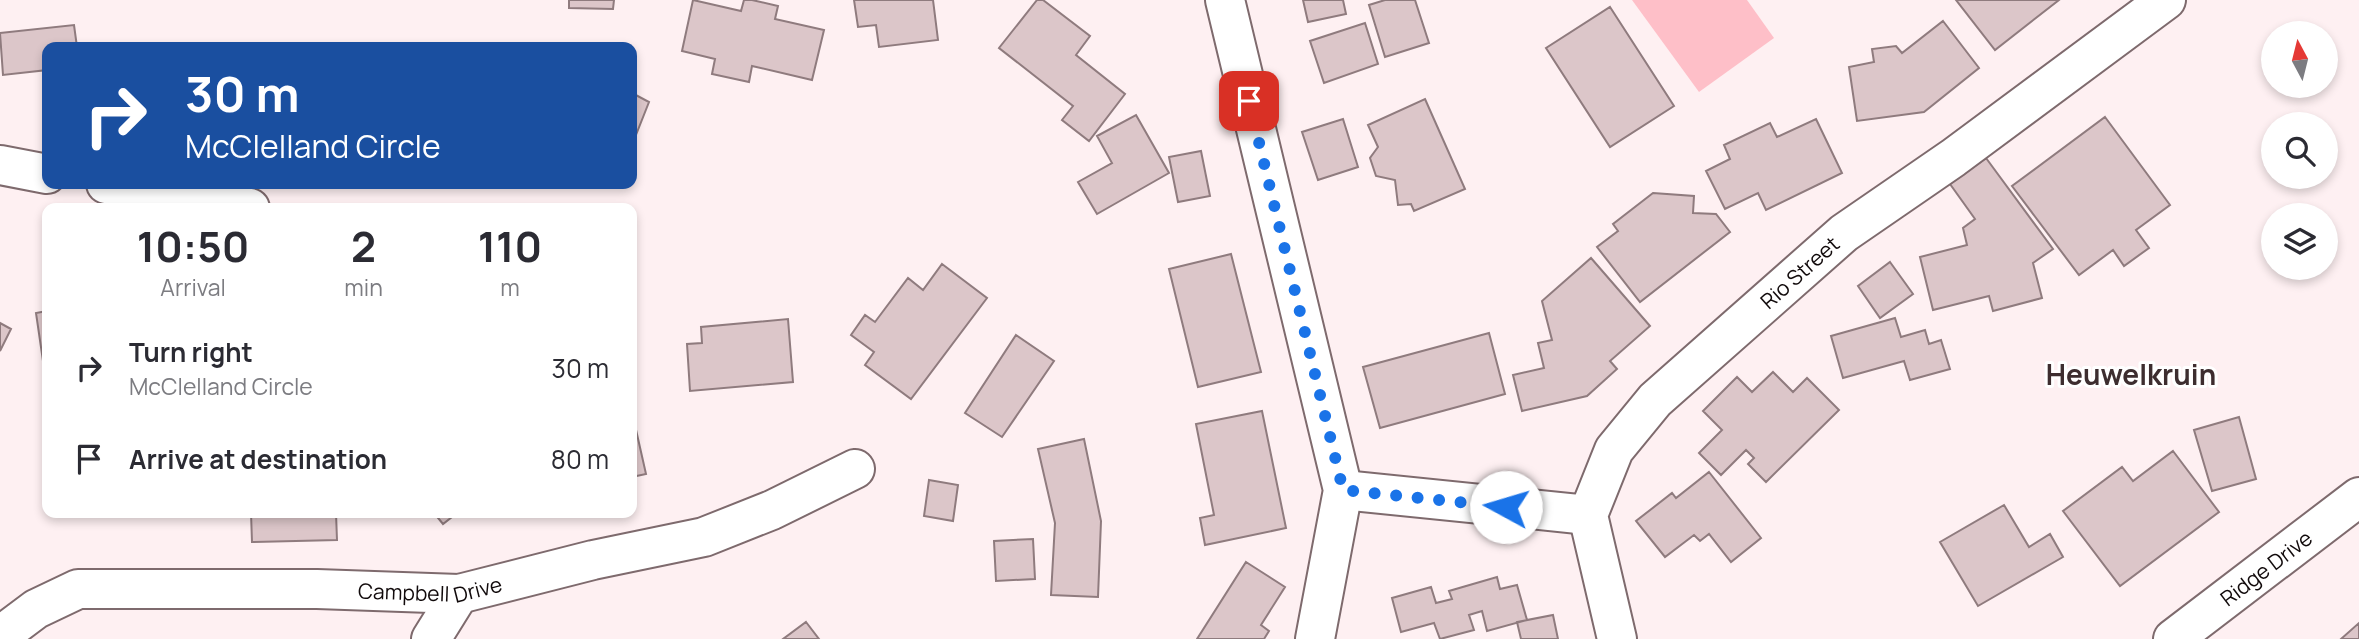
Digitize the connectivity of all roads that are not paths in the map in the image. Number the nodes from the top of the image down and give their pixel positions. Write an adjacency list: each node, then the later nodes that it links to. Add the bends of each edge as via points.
1 (1225, 0): 8 (street)
2 (2166, 0): 10 (street, Rio Street, via 1844,233 1655,400 1614,450)
3 (0, 165): 4 (street)
4 (42, 173)
5 (136, 189): 6 (street)
6 (220, 203)
7 (855, 469): 11 (street, Campbell Drive, via 704,537)
8 (1343, 490): 10 (street); 14 (street)
9 (2359, 497): 16 (street, Ridge Drive)
10 (1588, 515): 15 (street)
11 (459, 594): 12 (street, Campbell Drive, via 78,589 36,609); 13 (street)
12 (0, 636)
13 (431, 639)
14 (1315, 639)
15 (1618, 639)
16 (2173, 639)

